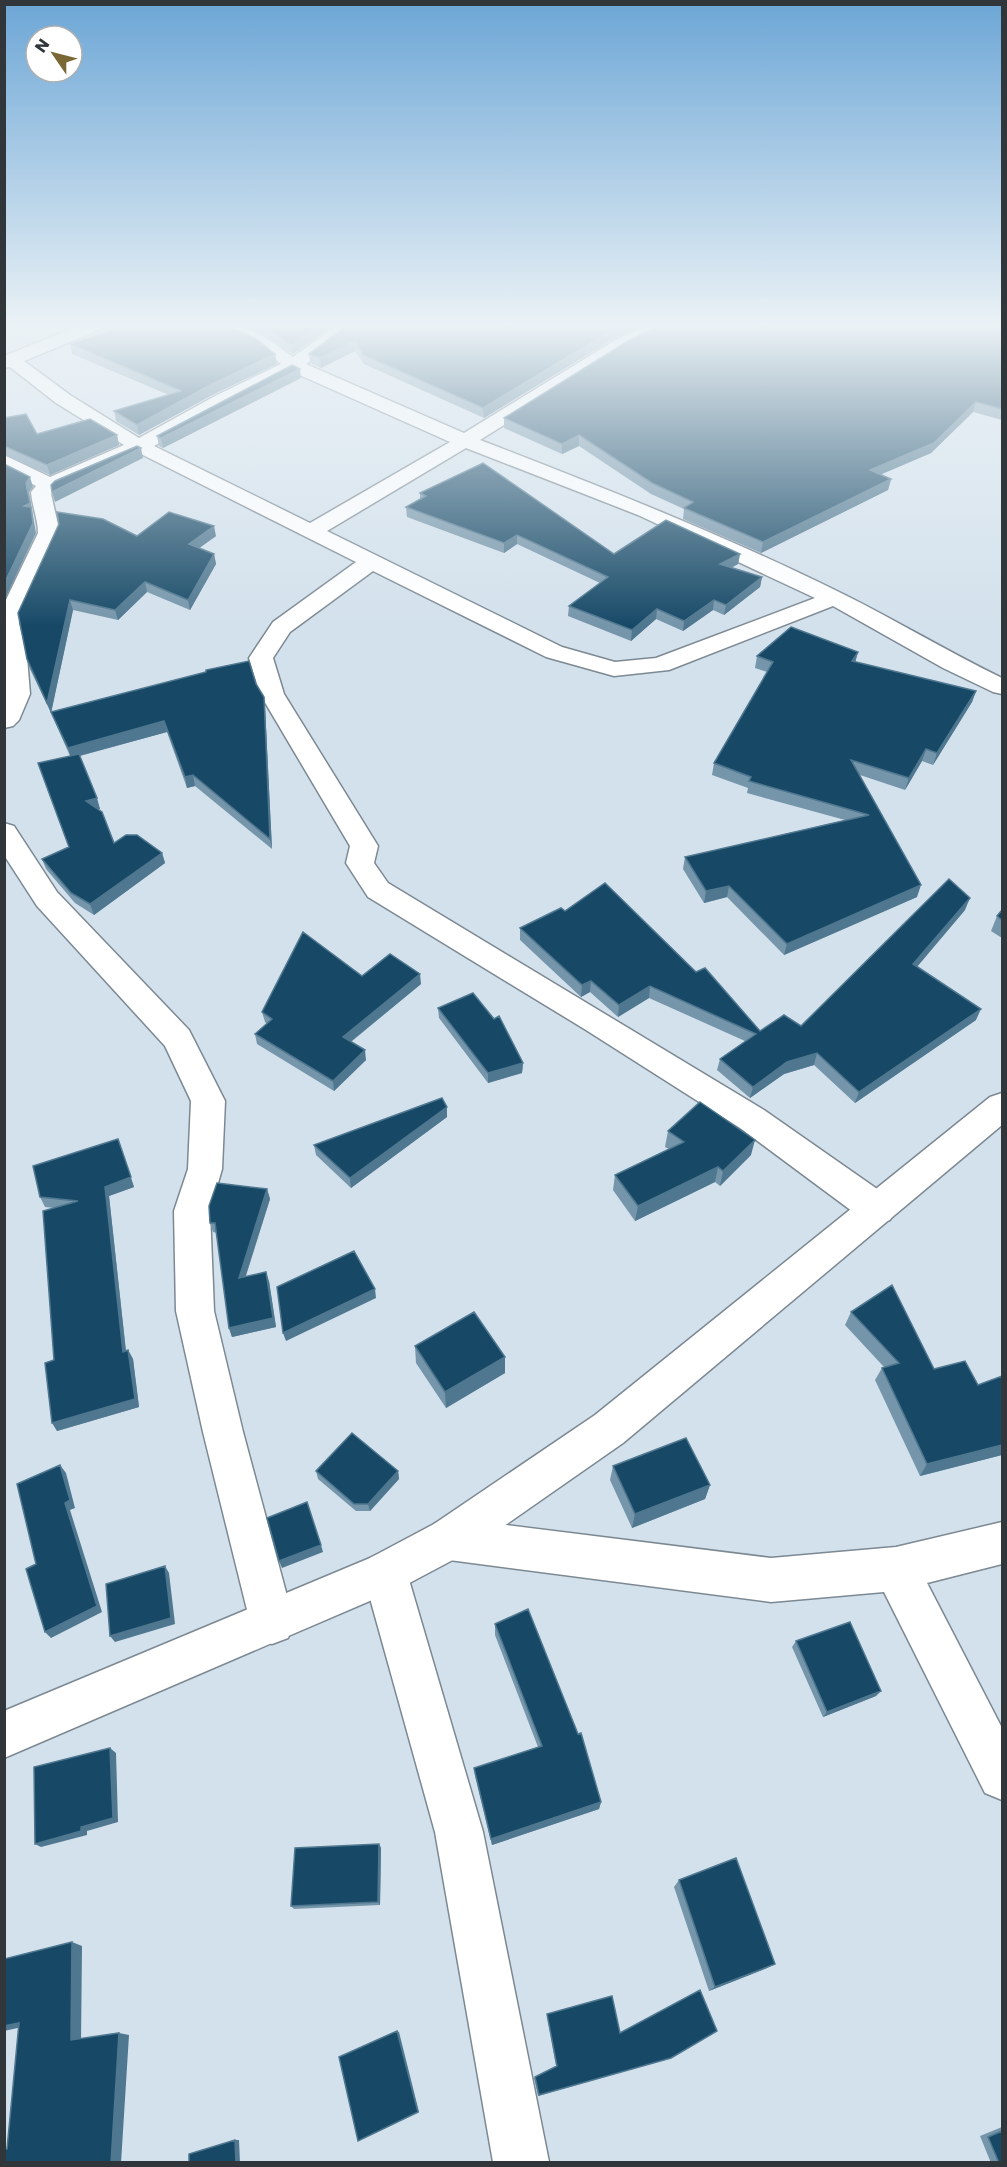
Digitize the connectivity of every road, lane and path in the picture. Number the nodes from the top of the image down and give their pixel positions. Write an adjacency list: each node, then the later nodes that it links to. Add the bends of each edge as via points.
1 (104, 424): 6 (street)
2 (178, 424): 6 (street)
3 (427, 424): 5 (street)
4 (492, 424): 5 (street)
5 (465, 441): 9 (street); 11 (street, via 645,511)
6 (139, 446): 8 (street); 9 (street)
7 (4, 461): 8 (street)
8 (49, 485): 13 (street, via 41,492 41,502 50,520 50,533 7,623 18,694)
9 (310, 532): 10 (street)
10 (370, 562): 11 (street, via 554,652 614,669 660,665); 16 (street, via 281,627 261,658 272,694 364,846 360,863 378,890 752,1119)
11 (834, 598): 12 (street)
12 (1002, 687)
13 (4, 721)
14 (4, 832): 21 (street, via 47,899 178,1039 208,1101 205,1169 192,1211 195,1311)
15 (1002, 1106): 16 (street)
16 (877, 1209): 17 (street, via 609,1429)
17 (448, 1539): 19 (street, via 771,1580); 20 (street)
18 (1002, 1543): 19 (street)
19 (896, 1569): 23 (street)
20 (386, 1573): 21 (street); 24 (street, via 459,1832)
21 (272, 1622): 22 (street)
22 (4, 1735)
23 (1002, 1776)
24 (521, 2163)

